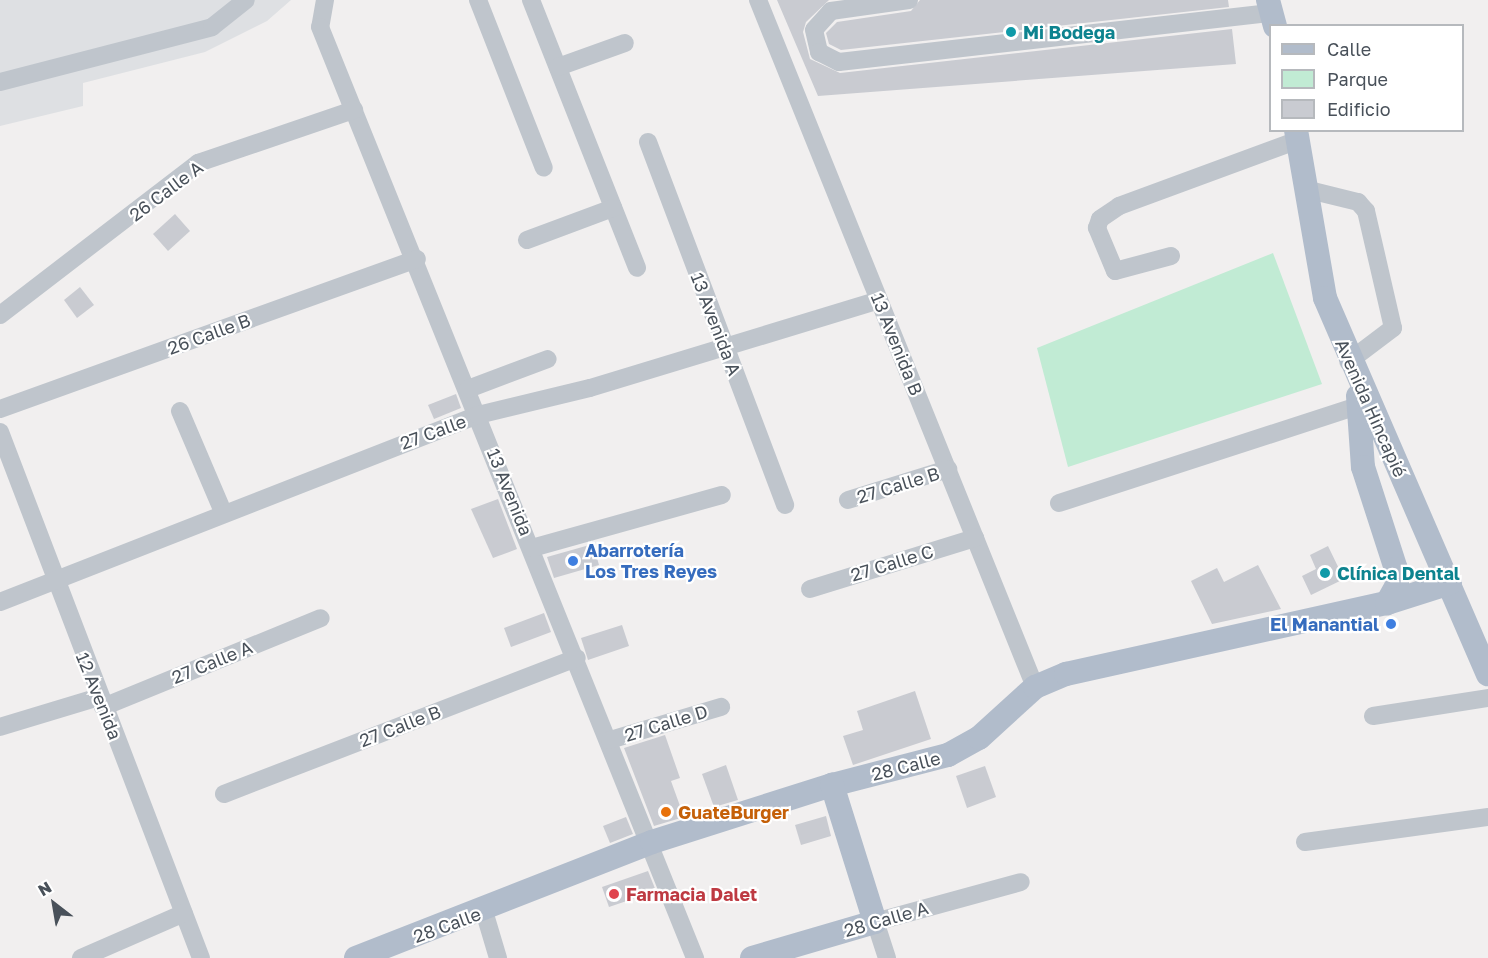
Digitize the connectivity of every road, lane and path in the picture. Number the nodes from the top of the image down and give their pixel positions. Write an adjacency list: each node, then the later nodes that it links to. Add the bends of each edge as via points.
1 (246, 0): 10 (street, via 212,27)
2 (325, 0): 11 (street, 13 Avenida, via 320,27)
3 (478, 0): 14 (street)
4 (531, 0): 9 (street)
5 (758, 0): 21 (street, 13 Avenida B)
6 (909, 0): 7 (street, via 831,11 814,30 819,52 839,62)
7 (1272, 13)
8 (625, 43): 9 (street)
9 (558, 67): 16 (street)
10 (0, 81)
11 (354, 110): 19 (street, 13 Avenida); 22 (street, 26 Calle A, via 198,163)
12 (1297, 135): 15 (main road, Avenida Hincapié); 18 (street, via 1119,206 1100,219 1097,228 1115,271)
13 (648, 142): 23 (street, 13 Avenida A)
14 (544, 168)
15 (1305, 189): 25 (main road, Avenida Hincapié, via 1324,298); 25 (street, via 1358,202 1366,211 1392,328)
16 (614, 208): 17 (street); 20 (street)
17 (527, 240)
18 (1171, 256)
19 (417, 259): 26 (street, 13 Avenida); 28 (street, 26 Calle B)
20 (637, 268)
21 (879, 300): 23 (street, 27 Calle); 32 (street, 13 Avenida B)
22 (0, 315)
23 (724, 347): 30 (street, 27 Calle); 36 (street, 13 Avenida A)
24 (548, 360): 26 (street)
25 (1349, 364): 27 (main road); 41 (main road, Avenida Hincapié)
26 (468, 389): 30 (street, 13 Avenida)
27 (1360, 405): 35 (street); 44 (main road, via 1363,467 1396,568 1397,585)
28 (0, 409)
29 (180, 411): 37 (street)
30 (478, 415): 37 (street, 27 Calle); 39 (street, 13 Avenida)
31 (0, 432): 40 (street, 12 Avenida)
32 (948, 469): 34 (street, 27 Calle B); 38 (street, 13 Avenida B)
33 (722, 495): 39 (street)
34 (848, 500)
35 (1059, 503)
36 (785, 506)
37 (223, 512): 40 (street, 27 Calle)
38 (975, 538): 42 (street, 27 Calle C); 48 (street, 13 Avenida B)
39 (532, 548): 46 (street, 13 Avenida)
40 (52, 579): 43 (street, 27 Calle); 50 (street, 12 Avenida)
41 (1450, 583): 44 (main road, 28 Calle); 47 (main road, Avenida Hincapié)
42 (810, 589)
43 (0, 602)
44 (1387, 603): 48 (main road, 28 Calle, via 1066,674)
45 (321, 618): 50 (street, 27 Calle A)
46 (577, 658): 54 (street, 13 Avenida); 56 (street, 27 Calle B)
47 (1487, 670)
48 (1035, 687): 55 (main road, 28 Calle, via 968,746)
49 (1488, 698): 52 (street)
50 (101, 702): 53 (street, 27 Calle A); 62 (street, 12 Avenida)
51 (721, 706): 54 (street, 27 Calle D)
52 (1373, 716)
53 (0, 727)
54 (610, 740): 58 (street, 13 Avenida)
55 (832, 785): 58 (main road, 28 Calle); 63 (main road)
56 (224, 794)
57 (1488, 817): 59 (street)
58 (652, 842): 61 (main road, 28 Calle); 68 (street, 13 Avenida)
59 (1305, 842)
60 (1021, 882): 63 (street, 28 Calle A)
61 (484, 911): 66 (main road, 28 Calle); 67 (street)
62 (184, 913): 64 (street); 65 (street, 12 Avenida)
63 (875, 922): 69 (main road, 28 Calle A); 70 (street)
64 (81, 958)
65 (201, 958)
66 (356, 958)
67 (498, 958)
68 (695, 958)
69 (752, 958)
70 (887, 958)

